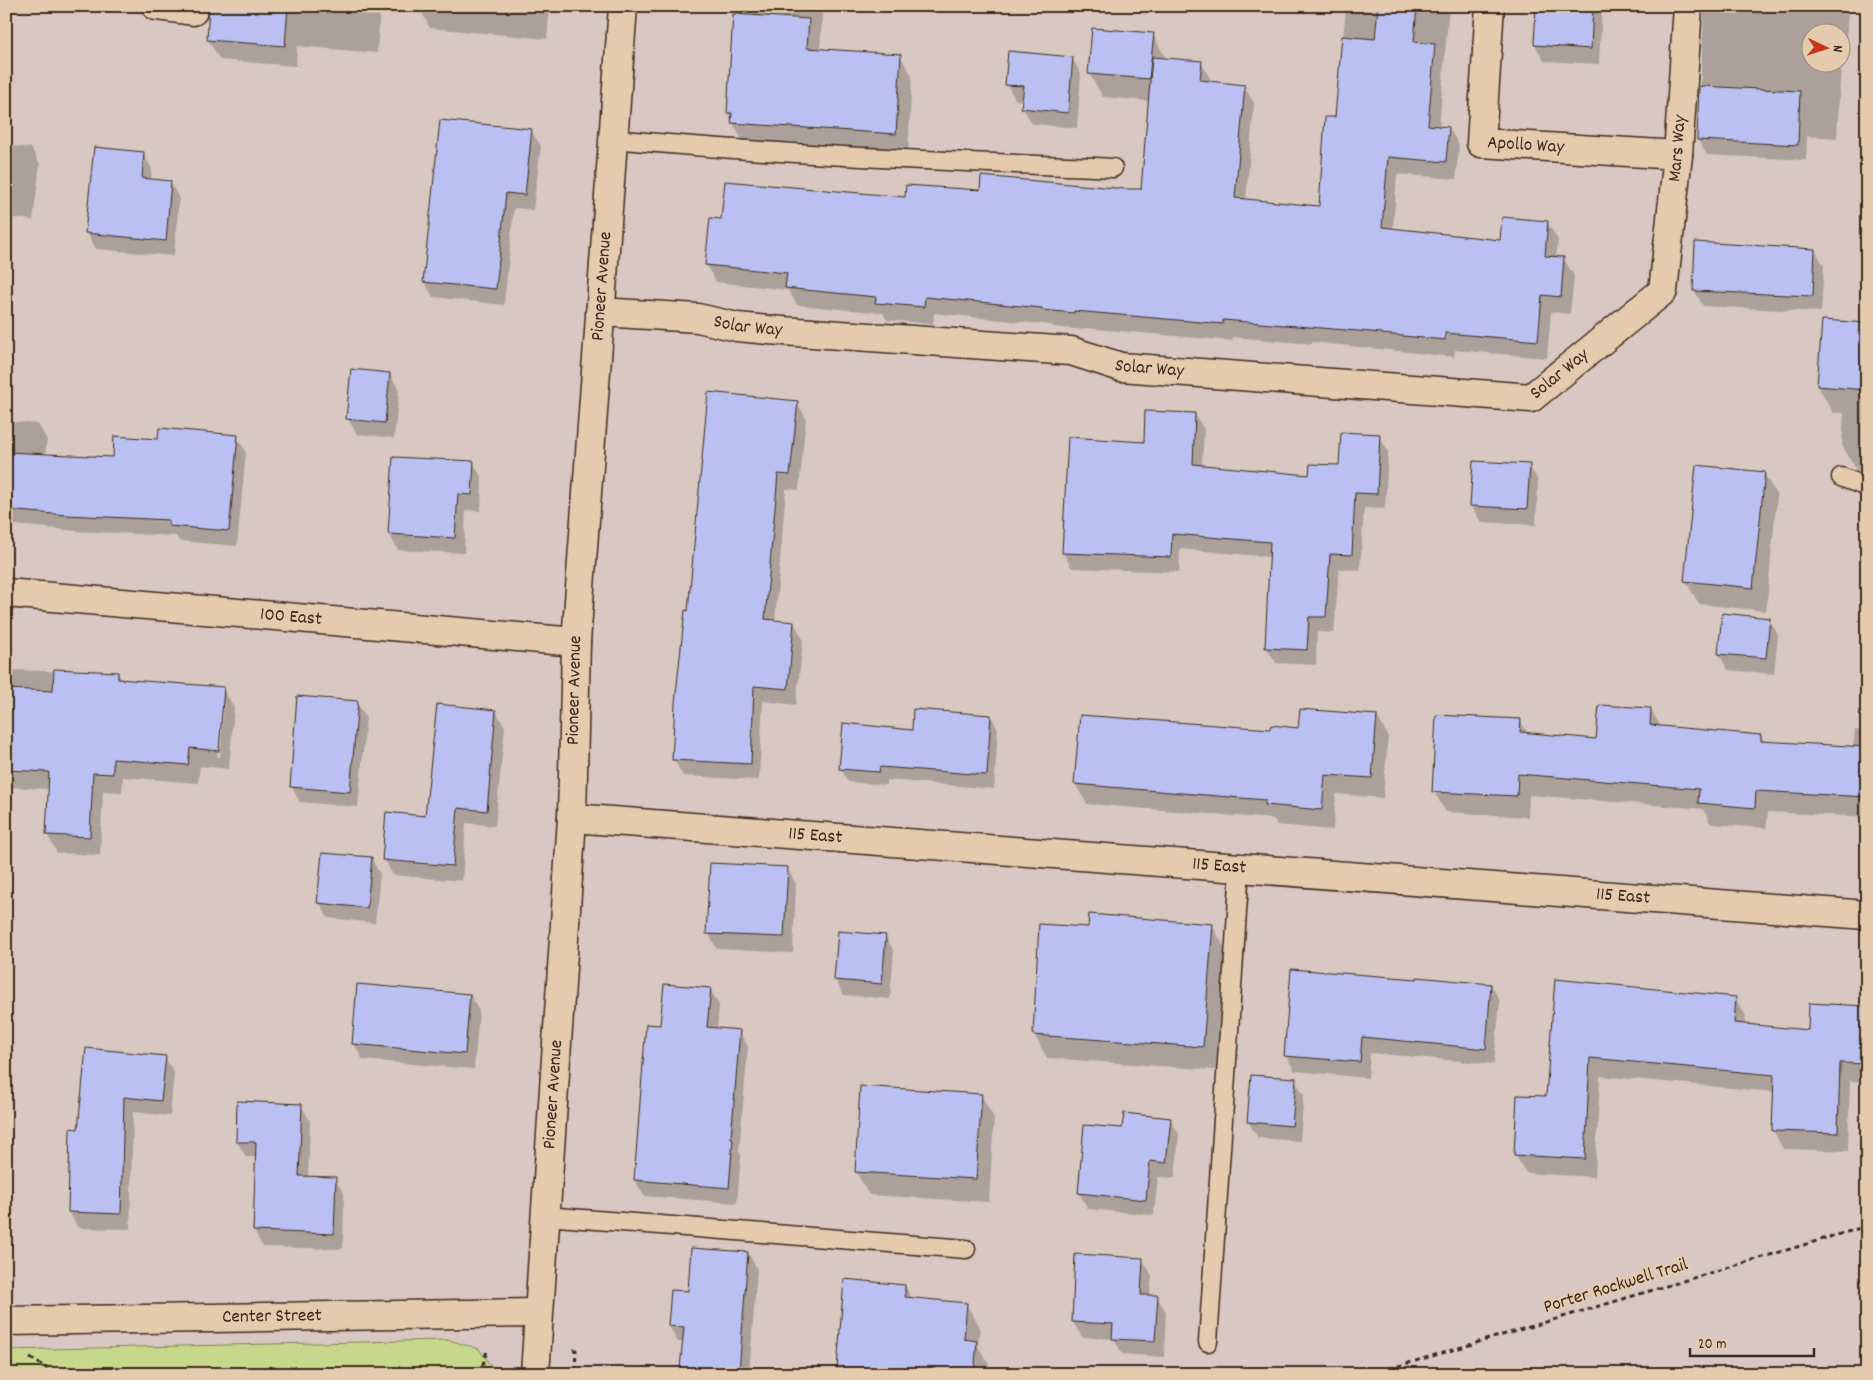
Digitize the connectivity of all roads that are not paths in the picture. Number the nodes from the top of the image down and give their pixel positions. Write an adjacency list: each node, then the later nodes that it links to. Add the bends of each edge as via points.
1 (156, 6): 5 (street)
2 (623, 6): 6 (street, Pioneer Avenue)
3 (1490, 6): 7 (street, Apollo Way, via 1481,143)
4 (1688, 6): 7 (street, Mars Way)
5 (193, 10)
6 (613, 139): 8 (lane, via 719,149); 10 (street, Pioneer Avenue)
7 (1678, 155): 9 (street, Mars Way)
8 (1113, 168)
9 (1663, 291): 10 (street, Solar Way, via 1531,398 1121,367 1071,351 761,329 698,318)
10 (600, 312): 14 (street, Pioneer Avenue)
11 (1842, 476): 12 (lane)
12 (1867, 487)
13 (6, 593): 14 (street, 100 East)
14 (576, 642): 15 (street, Pioneer Avenue)
15 (572, 818): 16 (street, 115 East); 18 (street, Pioneer Avenue)
16 (1240, 868): 17 (street, 115 East); 22 (lane)
17 (1867, 915)
18 (545, 1216): 19 (lane); 20 (street, Pioneer Avenue)
19 (966, 1249)
20 (538, 1312): 21 (street, Center Street); 23 (street, Pioneer Avenue)
21 (6, 1321)
22 (1208, 1342)
23 (535, 1374)

